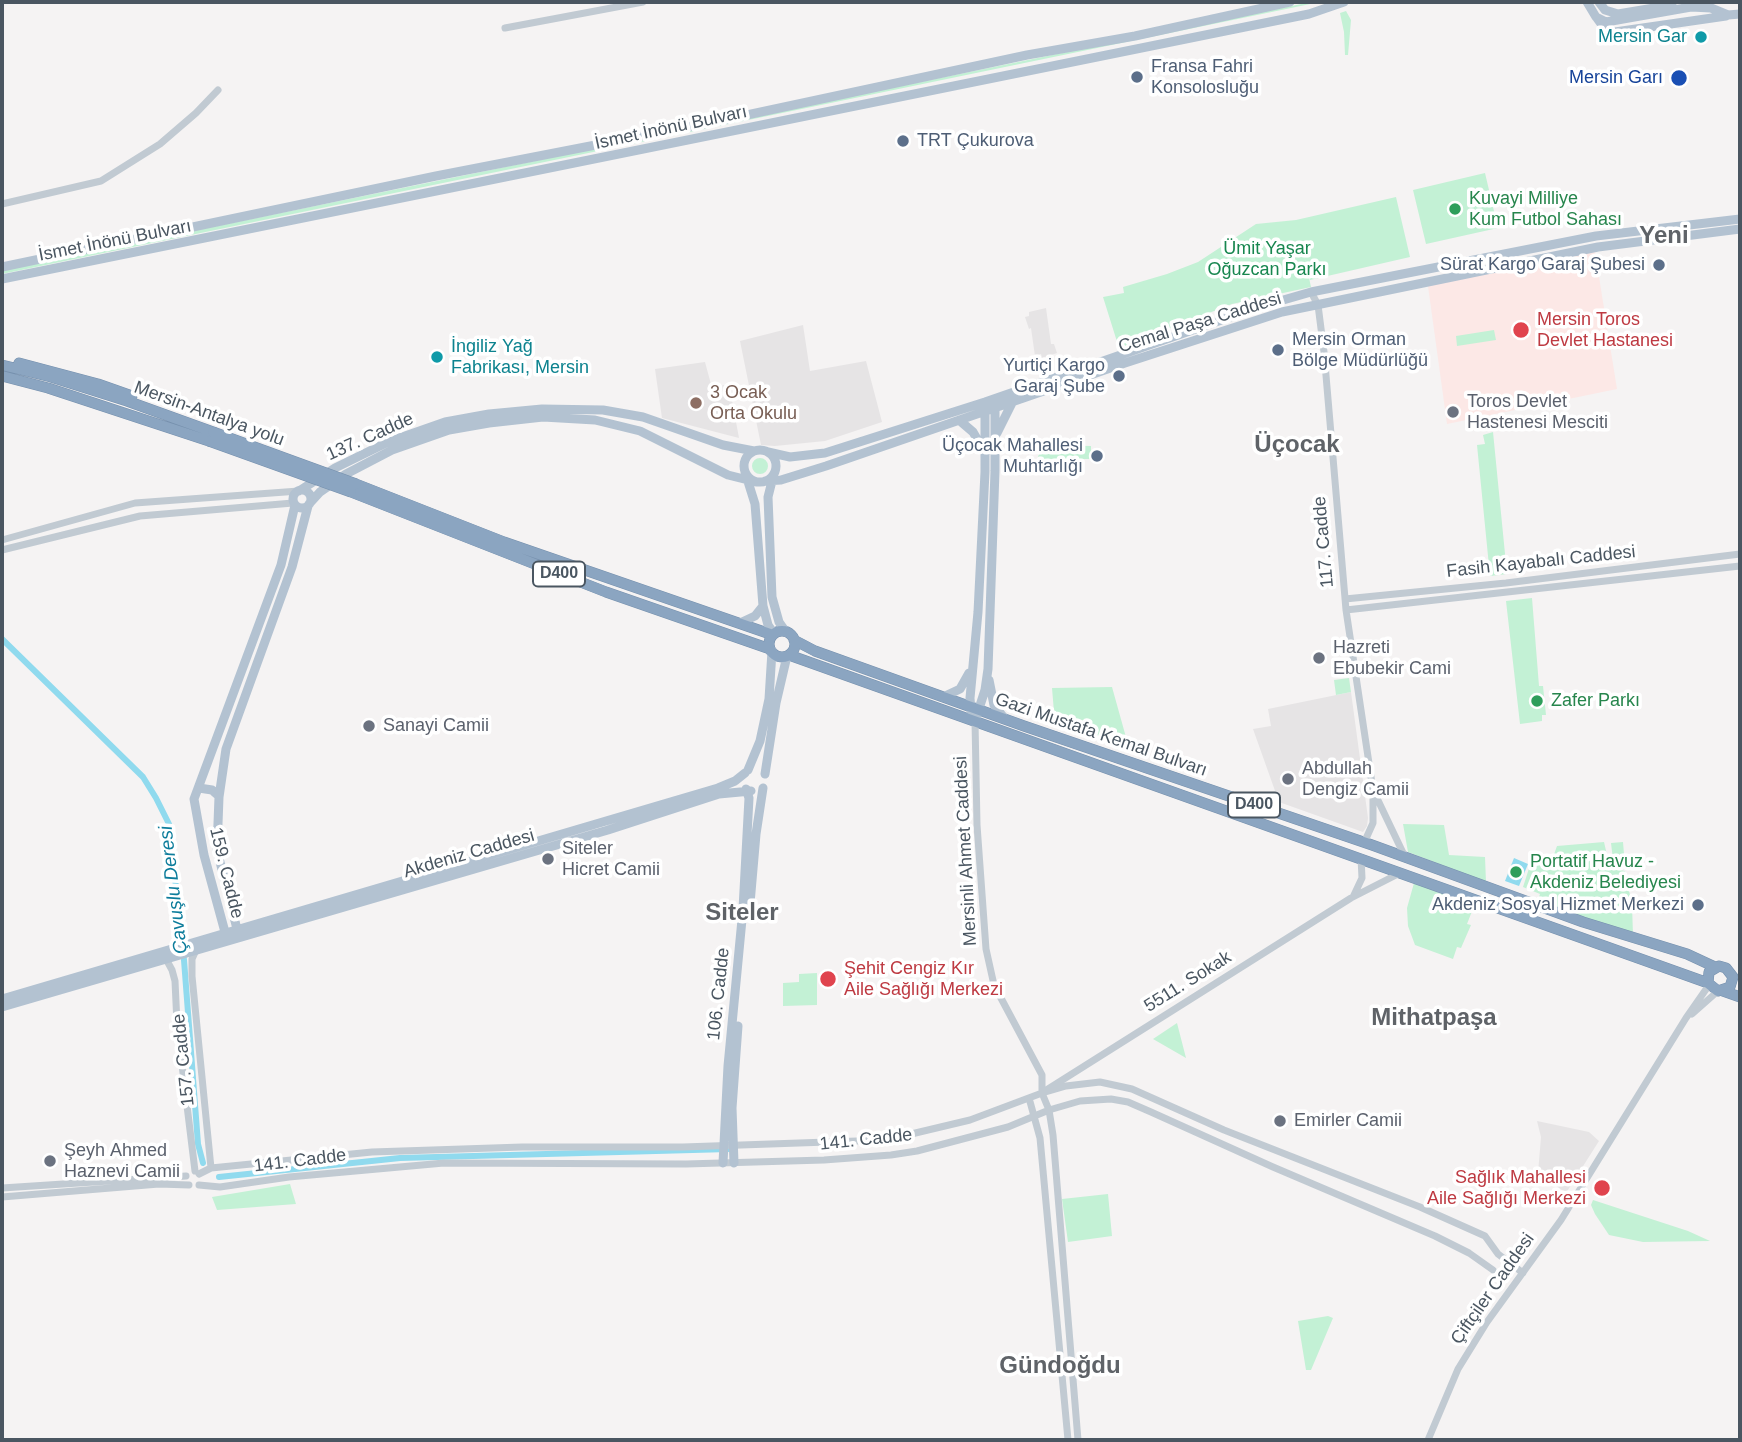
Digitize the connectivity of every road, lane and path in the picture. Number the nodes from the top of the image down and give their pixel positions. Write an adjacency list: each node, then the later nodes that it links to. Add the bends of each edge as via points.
1 (643, 2): 8 (street)
2 (1290, 2): 13 (main road, İsmet İnönü Bulvarı)
3 (1344, 2): 14 (main road, İsmet İnönü Bulvarı, via 1309,14)
4 (1587, 2): 7 (main road, via 1606,22 1691,7)
5 (1599, 2): 6 (main road, via 1618,14)
6 (1687, 2)
7 (1740, 14)
8 (505, 28)
9 (218, 90): 10 (street, via 160,144 101,181)
10 (2, 204)
11 (1740, 219): 15 (main road, Cemal Paşa Caddesi, via 1596,236)
12 (1740, 229): 16 (main road, Cemal Paşa Caddesi, via 1598,247)
13 (2, 267)
14 (2, 279)
15 (1311, 292): 16 (street, 117. Cadde); 21 (main road, Cemal Paşa Caddesi)
16 (1318, 306): 20 (main road, Cemal Paşa Caddesi, via 1282,312); 39 (street, 117. Cadde)
17 (3, 364): 19 (highway, D400); 23 (highway, via 98,384 153,404)
18 (2, 378): 19 (highway, D400)
19 (50, 383): 23 (highway, Mersin-Antalya yolu / D400)
20 (1013, 401): 21 (main road, Cemal Paşa Caddesi); 24 (main road)
21 (990, 405): 22 (main road, Cemal Paşa Caddesi); 24 (main road); 26 (main road, Mersinli Ahmet Caddesi); 27 (main road, Cemal Paşa Caddesi, via 825,453 790,457)
22 (959, 420): 26 (main road); 28 (main road, Cemal Paşa Caddesi, via 781,480)
23 (208, 434): 29 (highway, Mersin-Antalya yolu / D400, bridge)
24 (995, 438): 38 (main road)
25 (754, 451): 27 (main road, 137. Cadde); 28 (main road, via 746,457); 30 (main road, 137. Cadde, via 723,446 643,417 603,410 542,409 445,422 388,442)
26 (985, 451): 37 (main road, Mersinli Ahmet Caddesi)
27 (768, 452): 28 (main road, via 775,460)
28 (760, 479): 32 (main road, 137. Cadde, via 728,475 640,431 595,420 543,417 449,430 392,450 346,474); 40 (main road, via 755,504); 43 (main road, via 768,497 772,597)
29 (354, 488): 42 (highway, D400); 46 (highway, D400, via 606,592)
30 (299, 491): 31 (main road, via 294,494); 32 (main road, via 307,493); 33 (street, 137. Cadde, via 135,503)
31 (294, 504): 32 (main road, via 299,508); 34 (street, via 140,516); 56 (main road, 159. Cadde, via 281,565)
32 (308, 505): 60 (main road, 159. Cadde, via 292,567 226,749)
33 (2, 540)
34 (2, 550)
35 (1740, 554): 39 (street, Fasih Kayabalı Caddesi)
36 (1740, 566): 41 (street, Fasih Kayabalı Caddesi)
37 (980, 587): 38 (main road); 48 (main road, Mersinli Ahmet Caddesi)
38 (991, 595): 49 (main road)
39 (1345, 599): 41 (street, 117. Cadde)
40 (763, 606): 42 (main road); 44 (main road)
41 (1346, 610): 59 (street, 117. Cadde)
42 (740, 623): 44 (highway, D400)
43 (786, 632): 44 (highway); 45 (highway)
44 (774, 634): 46 (highway)
45 (794, 640): 47 (highway, via 794,650); 50 (highway, Gazi Mustafa Kemal Bulvarı / D400)
46 (771, 650): 47 (highway, via 777,656); 54 (main road, via 769,699 760,741)
47 (788, 655): 53 (highway, Gazi Mustafa Kemal Bulvarı / D400); 55 (main road)
48 (972, 665): 50 (main road, via 961,689); 51 (main road, Mersinli Ahmet Caddesi)
49 (988, 670): 51 (main road); 52 (main road, via 994,705)
50 (943, 697): 51 (highway, Gazi Mustafa Kemal Bulvarı / D400)
51 (974, 708): 52 (highway, Gazi Mustafa Kemal Bulvarı / D400); 53 (main road, Mersinli Ahmet Caddesi)
52 (1005, 719): 63 (highway, Gazi Mustafa Kemal Bulvarı / D400)
53 (975, 721): 64 (highway, Gazi Mustafa Kemal Bulvarı / D400); 79 (street, Mersinli Ahmet Caddesi, via 977,825 988,958 999,998)
54 (747, 771): 55 (main road, via 755,768); 58 (main road, via 743,780); 69 (main road, Akdeniz Caddesi, via 718,788)
55 (765, 774): 57 (main road)
56 (199, 788): 60 (main road); 62 (main road, 159. Cadde)
57 (764, 788): 58 (main road); 86 (main road, 106. Cadde, via 755,834)
58 (748, 790): 69 (main road, Akdeniz Caddesi, via 719,794 608,830); 86 (main road, 106. Cadde)
59 (1373, 790): 63 (street, 117. Cadde, via 1373,823); 65 (street, 117. Cadde)
60 (219, 796): 61 (main road, 159. Cadde)
61 (218, 807): 62 (main road, via 206,813); 69 (main road, 159. Cadde, via 217,850)
62 (195, 809): 68 (main road, 159. Cadde)
63 (1364, 843): 65 (highway, Gazi Mustafa Kemal Bulvarı / D400)
64 (1361, 858): 66 (highway, Gazi Mustafa Kemal Bulvarı / D400); 67 (street, via 1362,878)
65 (1405, 858): 72 (highway, Gazi Mustafa Kemal Bulvarı / D400)
66 (1400, 873): 67 (street, 5511. Sokak); 74 (highway, Gazi Mustafa Kemal Bulvarı / D400)
67 (1351, 898): 78 (street, 5511. Sokak)
68 (225, 932): 69 (main road, Akdeniz Caddesi); 70 (main road, Akdeniz Caddesi)
69 (236, 934): 70 (main road, Akdeniz Caddesi)
70 (195, 946): 71 (main road); 93 (street, 157. Cadde, via 192,976)
71 (171, 955): 76 (main road); 77 (main road); 94 (street, 157. Cadde)
72 (1715, 967): 73 (highway, Gazi Mustafa Kemal Bulvarı); 74 (highway, via 1709,972)
73 (1736, 974): 74 (highway, via 1732,984)
74 (1715, 988): 75 (highway, Gazi Mustafa Kemal Bulvarı / D400); 101 (street, Çiftçiler Caddesi, via 1686,1018)
75 (1740, 997)
76 (2, 999)
77 (2, 1007)
78 (1089, 1065): 80 (street, 5511. Sokak); 81 (street)
79 (1042, 1075): 80 (street); 82 (street, Mersinli Ahmet Caddesi)
80 (1059, 1081): 82 (street, 5511. Sokak)
81 (1100, 1082): 82 (street); 101 (street, via 1132,1090 1485,1236 1498,1254)
82 (1042, 1093): 83 (street, 141. Cadde); 84 (street)
83 (1028, 1098): 85 (street); 86 (street, 141. Cadde, via 967,1121 886,1140)
84 (1049, 1110): 85 (street, 141. Cadde); 100 (street, 141. Cadde, via 1080,1101 1128,1102 1435,1236); 103 (street)
85 (1034, 1116): 90 (street, 141. Cadde, via 904,1153 824,1160); 102 (street, via 1046,1195)
86 (726, 1146): 87 (street, 141. Cadde); 89 (main road, 106. Cadde); 90 (main road, 106. Cadde)
87 (620, 1147): 88 (street, 141. Cadde); 92 (street)
88 (446, 1150): 91 (street); 93 (street, 141. Cadde, via 372,1152)
89 (722, 1160): 90 (street, 141. Cadde); 92 (street, 141. Cadde)
90 (734, 1160)
91 (444, 1162): 92 (street, 141. Cadde); 97 (street, 141. Cadde, via 220,1187)
92 (619, 1163)
93 (211, 1168): 94 (street, 141. Cadde)
94 (197, 1172): 95 (street); 97 (street)
95 (186, 1176): 96 (street); 98 (street)
96 (189, 1185): 97 (street); 99 (street)
97 (199, 1185)
98 (2, 1188)
99 (2, 1197)
100 (1493, 1270)
101 (1523, 1273): 104 (street, Çiftçiler Caddesi, via 1458,1369)
102 (1068, 1440)
103 (1078, 1440)
104 (1428, 1440)

